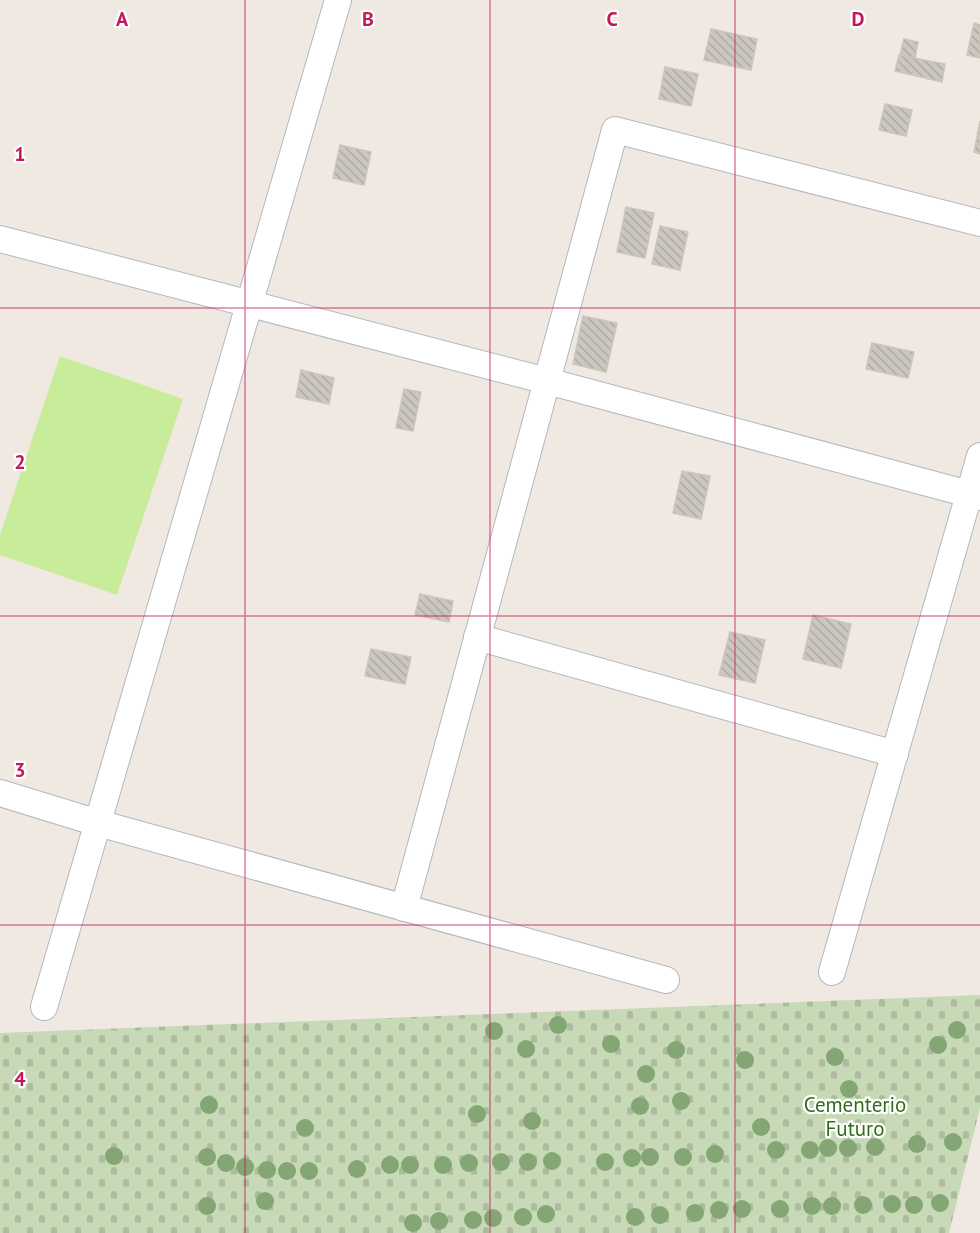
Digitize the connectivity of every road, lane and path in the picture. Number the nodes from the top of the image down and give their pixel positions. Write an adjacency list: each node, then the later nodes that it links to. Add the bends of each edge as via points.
1 (338, 0): 4 (street)
2 (980, 223): 5 (street, via 615,130)
3 (0, 239): 4 (street)
4 (249, 303): 5 (street); 11 (street)
5 (547, 381): 7 (street); 8 (street)
6 (980, 456): 7 (street)
7 (974, 495): 9 (street)
8 (477, 637): 9 (street); 12 (street)
9 (895, 754): 13 (street)
10 (0, 793): 11 (street)
11 (98, 823): 12 (street); 15 (street)
12 (404, 908): 14 (street)
13 (832, 972)
14 (666, 980)
15 (44, 1007)

